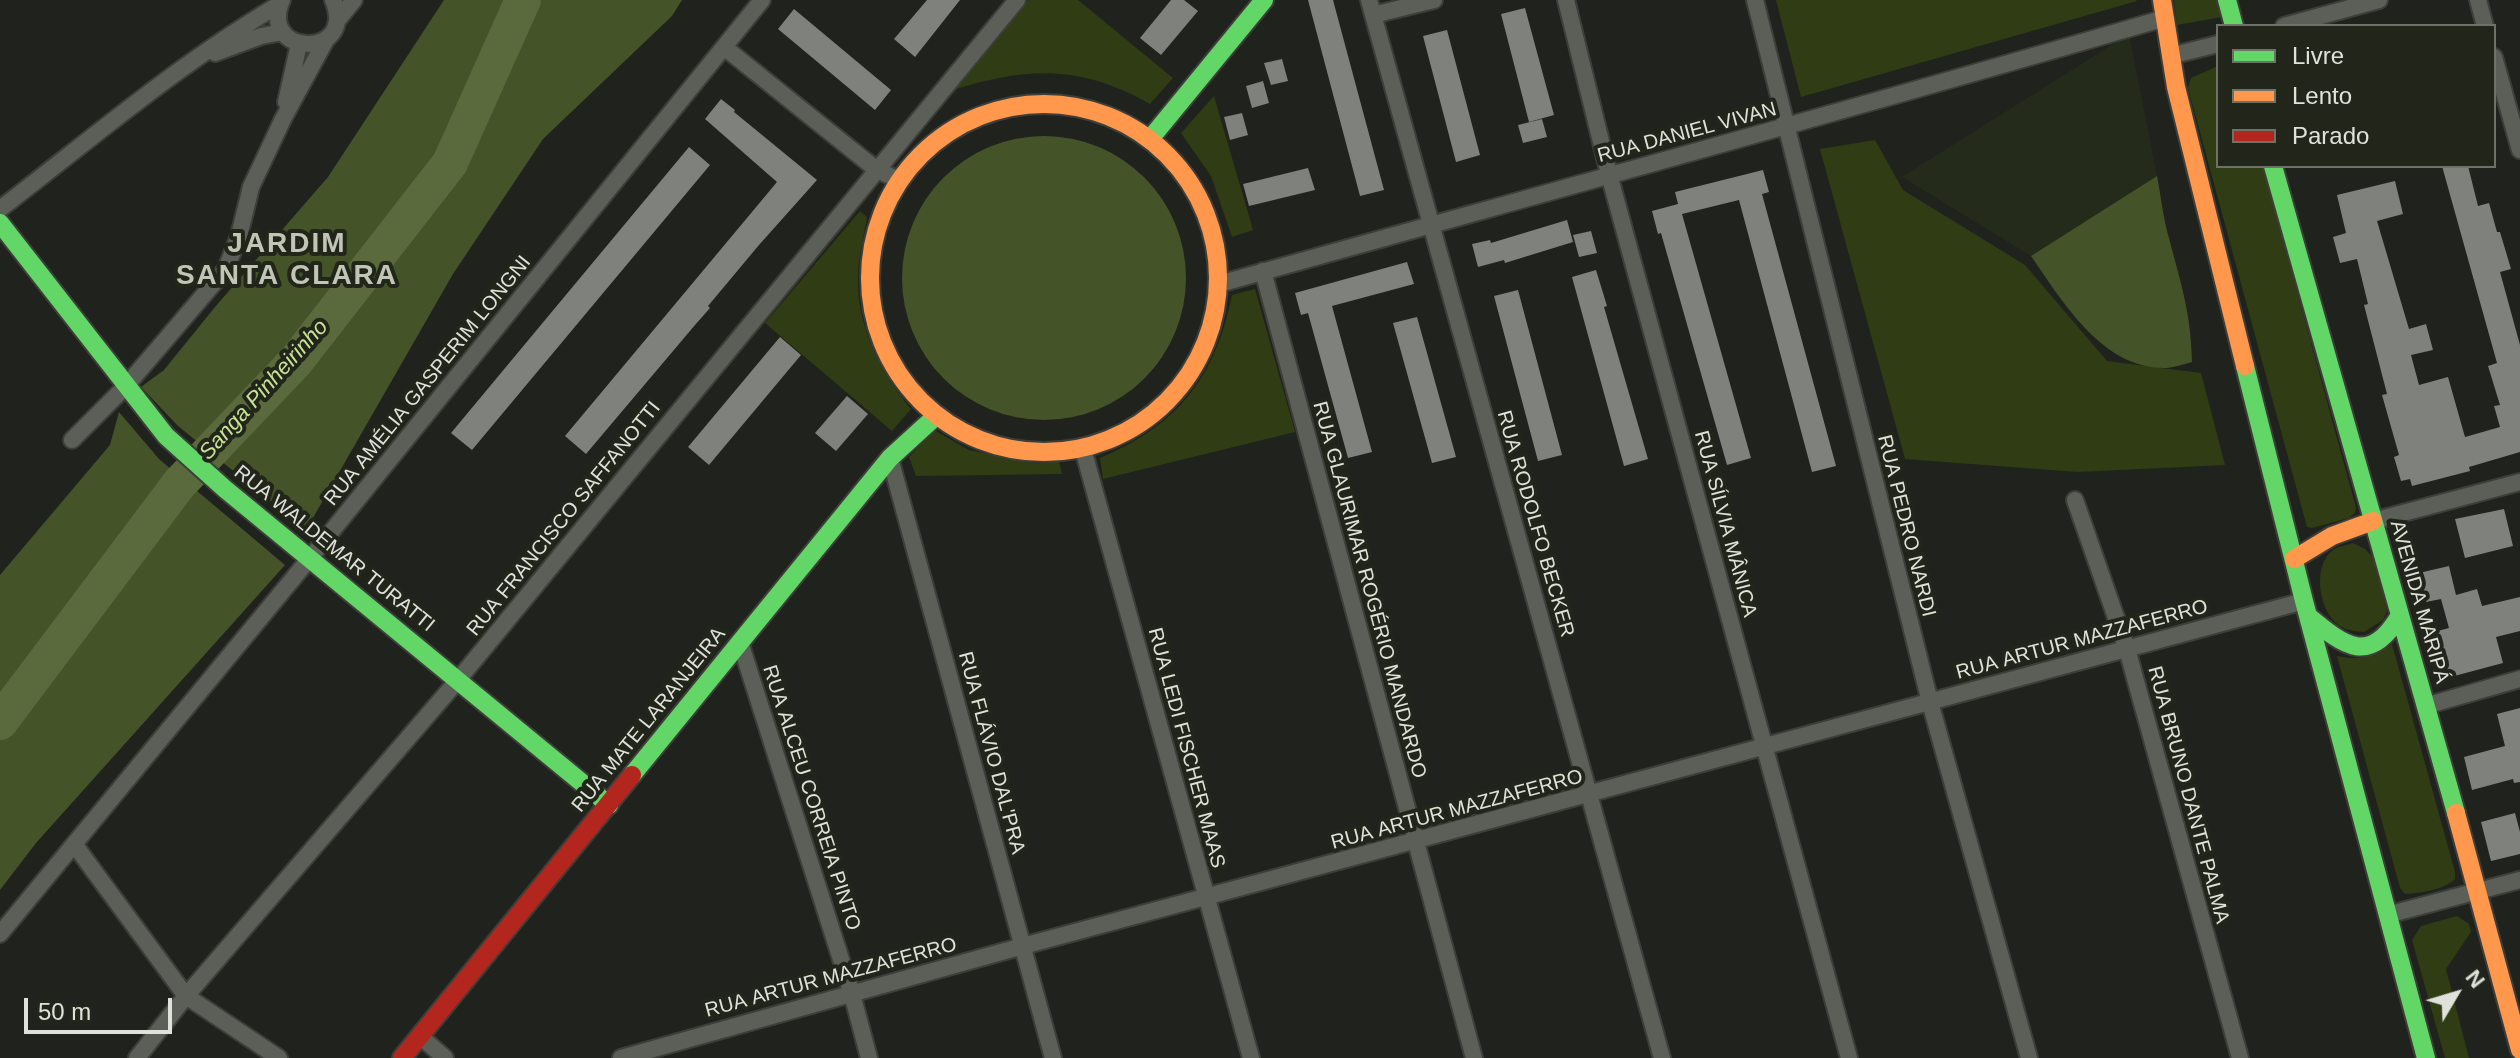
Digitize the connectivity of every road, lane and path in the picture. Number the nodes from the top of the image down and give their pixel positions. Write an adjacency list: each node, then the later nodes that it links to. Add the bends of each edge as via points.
1 (333, 0): 15 (street)
2 (354, 0): 15 (street)
3 (762, 0): 23 (street, RUA AMÉLIA GASPERIM LONGNI)
4 (1017, 0): 32 (street, RUA FRANCISCO SAFFANOTTI)
5 (1264, 0): 29 (street)
6 (1434, 0): 13 (street)
7 (1566, 0): 33 (street, RUA SÍLVIA MÂNICA)
8 (1755, 0): 28 (street, RUA PEDRO NARDI)
9 (2227, 0): 16 (street)
10 (2379, 0): 17 (street)
11 (2478, 0): 18 (street)
12 (281, 2): 19 (street); 25 (street)
13 (1371, 7): 37 (street, RUA RODOLFO BECKER)
14 (2164, 9): 24 (street); 28 (street, RUA DANIEL VIVAN)
15 (337, 21): 20 (street)
16 (2233, 24)
17 (2291, 24)
18 (2484, 24)
19 (283, 32): 21 (street); 25 (street)
20 (327, 38): 21 (street); 27 (street)
21 (299, 44): 27 (street)
22 (2216, 44): 24 (street)
23 (724, 47): 32 (street); 48 (street, RUA AMÉLIA GASPERIM LONGNI)
24 (2170, 56): 49 (street)
25 (192, 63): 35 (street)
26 (2496, 64): 30 (street)
27 (283, 119): 40 (street, via 251,187 226,269)
28 (1787, 127): 33 (street, RUA DANIEL VIVAN); 56 (street, RUA PEDRO NARDI)
29 (1150, 139): 34 (street, via 1115,119 1076,106 996,110 958,126 925,149); 39 (street, via 1188,179 1211,229)
30 (2520, 150)
31 (2274, 168): 47 (street, AVENIDA MARIPÁ)
32 (877, 170): 34 (street); 55 (street, RUA FRANCISCO SAFFANOTTI)
33 (1609, 174): 37 (street, RUA DANIEL VIVAN); 58 (street, RUA SÍLVIA MÂNICA)
34 (899, 180): 41 (street, via 877,227 869,279 877,330 900,377)
35 (0, 209)
36 (0, 223): 40 (street, RUA WALDEMAR TURATTI)
37 (1431, 224): 38 (street, RUA DANIEL VIVAN); 59 (street, RUA RODOLFO BECKER)
38 (1263, 271): 39 (street, RUA DANIEL VIVAN); 61 (street, RUA GLAURIMAR ROGÉRIO MANDARDO)
39 (1219, 284): 43 (street, via 1208,340 1179,390 1136,427)
40 (126, 386): 42 (street); 48 (street, RUA WALDEMAR TURATTI, via 166,436)
41 (936, 416): 43 (street, via 981,441 1032,453); 44 (street, RUA MATE LARANJEIRA)
42 (72, 440)
43 (1083, 449): 65 (street, RUA LEDI FISCHER MAAS)
44 (890, 458): 52 (street, RUA MATE LARANJEIRA); 68 (street, RUA FLÁVIO DAL'PRA)
45 (2520, 482): 47 (street)
46 (2075, 500): 53 (street, RUA BRUNO DANTE PALMA)
47 (2373, 521): 49 (street, via 2317,541); 51 (street, AVENIDA MARIPÁ)
48 (310, 558): 55 (street, RUA WALDEMAR TURATTI); 62 (street, RUA AMÉLIA GASPERIM LONGNI)
49 (2294, 559): 50 (street)
50 (2306, 609): 51 (street, via 2330,635 2365,647 2390,636); 53 (street, RUA ARTUR MAZZAFERRO); 66 (street)
51 (2400, 615): 57 (street, AVENIDA MARIPÁ)
52 (740, 642): 60 (street, RUA MATE LARANJEIRA); 69 (street, RUA ALCEU CORREIA PINTO)
53 (2127, 649): 56 (street, RUA ARTUR MAZZAFERRO); 87 (street, RUA BRUNO DANTE PALMA)
54 (2520, 679): 57 (street)
55 (458, 680): 60 (street, RUA WALDEMAR TURATTI); 70 (street, RUA FRANCISCO SAFFANOTTI)
56 (1930, 702): 58 (street, RUA ARTUR MAZZAFERRO); 86 (street, RUA PEDRO NARDI)
57 (2425, 706): 64 (street, AVENIDA MARIPÁ)
58 (1765, 747): 59 (street, RUA ARTUR MAZZAFERRO); 85 (street, RUA SÍLVIA MÂNICA)
59 (1589, 794): 61 (street, RUA ARTUR MAZZAFERRO); 84 (street, RUA RODOLFO BECKER)
60 (609, 805): 71 (street, RUA MATE LARANJEIRA)
61 (1416, 841): 65 (street, RUA ARTUR MAZZAFERRO); 83 (street, RUA GLAURIMAR ROGÉRIO MANDARDO)
62 (74, 844): 67 (street, RUA AMÉLIA GASPERIM LONGNI); 70 (street)
63 (2520, 880): 64 (street)
64 (2478, 891): 66 (street); 73 (street, AVENIDA MARIPÁ)
65 (1207, 898): 68 (street, RUA ARTUR MAZZAFERRO); 82 (street, RUA LEDI FISCHER MAAS)
66 (2387, 915): 74 (street)
67 (0, 934)
68 (1023, 946): 69 (street, RUA ARTUR MAZZAFERRO); 81 (street, RUA FLÁVIO DAL'PRA)
69 (852, 994): 72 (street, RUA ARTUR MAZZAFERRO); 80 (street, RUA ALCEU CORREIA PINTO)
70 (186, 996): 75 (street, RUA FRANCISCO SAFFANOTTI); 76 (street)
71 (420, 1036): 77 (street, RUA MATE LARANJEIRA); 78 (street)
72 (672, 1050): 79 (street, RUA ARTUR MAZZAFERRO)
73 (2520, 1050)
74 (2419, 1057)
75 (137, 1058)
76 (279, 1058)
77 (402, 1058)
78 (445, 1058)
79 (621, 1058)
80 (869, 1058)
81 (1053, 1058)
82 (1251, 1058)
83 (1474, 1058)
84 (1662, 1058)
85 (1849, 1058)
86 (2029, 1058)
87 (2240, 1058)

